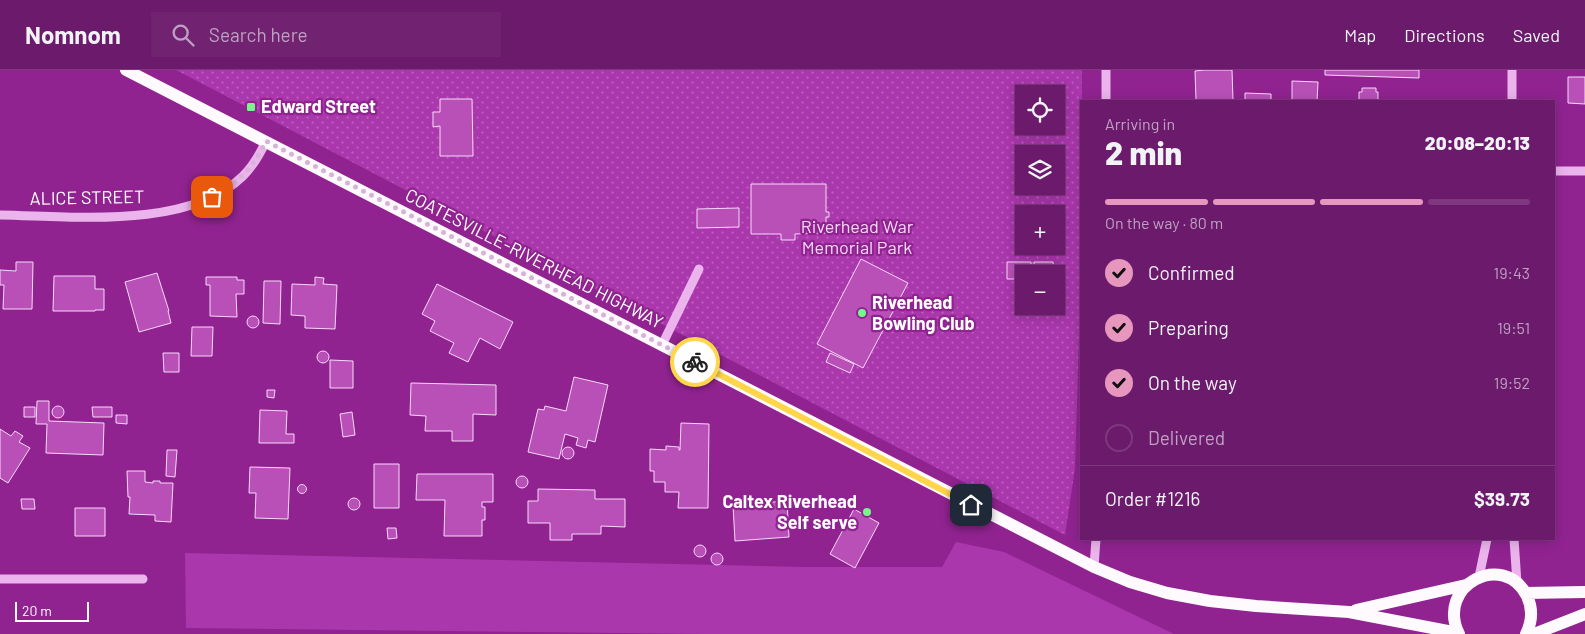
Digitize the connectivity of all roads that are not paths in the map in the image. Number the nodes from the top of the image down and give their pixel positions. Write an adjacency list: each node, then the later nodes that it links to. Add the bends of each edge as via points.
1 (126, 70): 6 (main road, COATESVILLE-RIVERHEAD HIGHWAY)
2 (1106, 70): 4 (street)
3 (1512, 70): 5 (street)
4 (1106, 100)
5 (1512, 100)
6 (266, 141): 9 (street, ALICE STREET, via 258,158 242,177 201,202 176,211 117,217); 11 (main road, COATESVILLE-RIVERHEAD HIGHWAY)
7 (1585, 170): 8 (street)
8 (1555, 171)
9 (0, 215)
10 (700, 269): 11 (street)
11 (662, 345): 15 (main road, COATESVILLE-RIVERHEAD HIGHWAY)
12 (1096, 540): 15 (street)
13 (1487, 540): 16 (street)
14 (1514, 540): 20 (street)
15 (1094, 567): 22 (main road, COATESVILLE-RIVERHEAD HIGHWAY, via 1167,593 1210,601)
16 (1479, 577): 19 (main road); 20 (main road, via 1499,575)
17 (0, 579): 18 (street)
18 (143, 580)
19 (1466, 585): 22 (main road, COATESVILLE-RIVERHEAD HIGHWAY); 24 (main road, via 1454,608)
20 (1521, 588): 21 (main road); 25 (main road, via 1530,604 1531,616)
21 (1585, 592)
22 (1349, 612): 24 (main road, COATESVILLE-RIVERHEAD HIGHWAY)
23 (1585, 614): 26 (main road)
24 (1459, 633)
25 (1526, 634)
26 (1534, 634)

